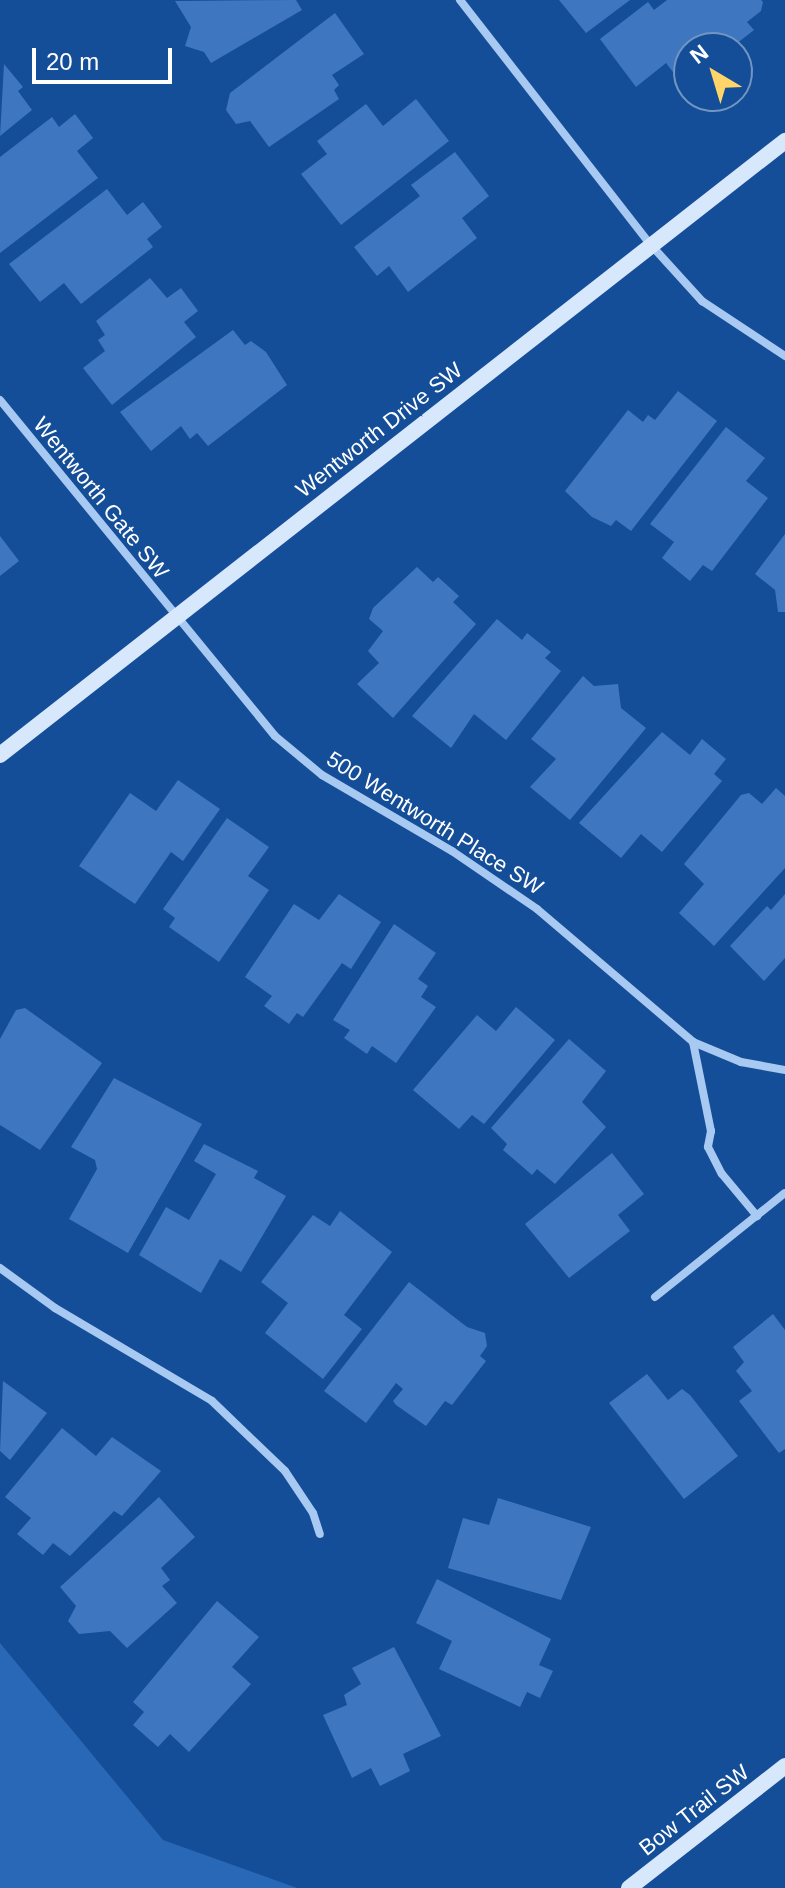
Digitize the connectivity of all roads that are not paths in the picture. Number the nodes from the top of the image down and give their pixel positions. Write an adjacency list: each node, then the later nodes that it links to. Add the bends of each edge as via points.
1 (460, 0): 3 (street)
2 (785, 141): 3 (street, Wentworth Drive SW)
3 (651, 245): 4 (street, via 702,301); 6 (street, Wentworth Drive SW)
4 (785, 356)
5 (0, 400): 6 (street, Wentworth Gate SW)
6 (175, 618): 7 (street, Wentworth Drive SW); 8 (street, 500 Wentworth Place SW, via 275,736 322,775 452,851 537,909)
7 (0, 755)
8 (693, 1042): 9 (street, 500 Wentworth Place SW, via 741,1062); 11 (street, via 711,1131 708,1147 722,1174)
9 (785, 1070)
10 (785, 1193): 11 (street)
11 (757, 1216): 13 (street)
12 (0, 1268): 14 (street, via 55,1308 212,1401 285,1471 313,1513)
13 (655, 1297)
14 (320, 1534)
15 (785, 1766): 16 (street, Bow Trail SW)
16 (629, 1888)

